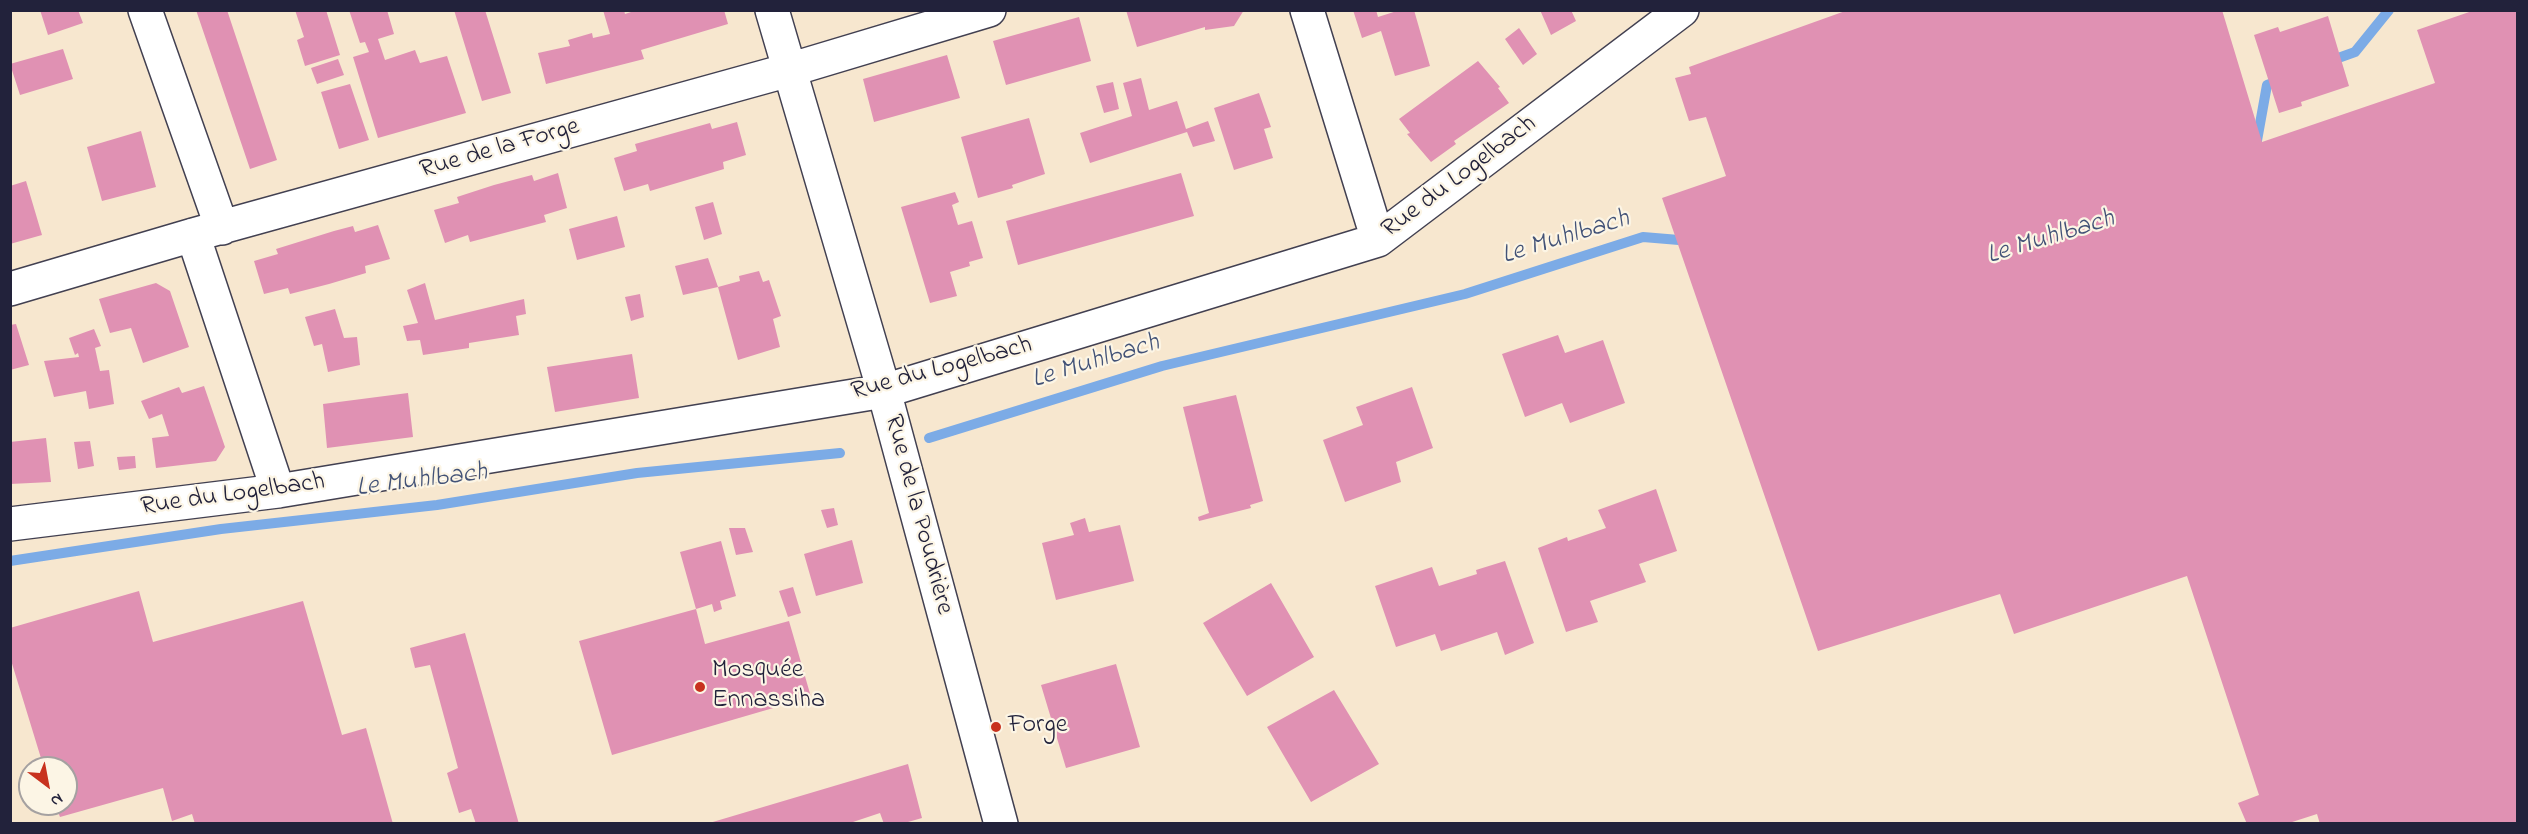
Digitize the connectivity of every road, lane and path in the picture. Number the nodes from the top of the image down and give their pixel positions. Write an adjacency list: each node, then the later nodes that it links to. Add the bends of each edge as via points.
1 (145, 10): 7 (street)
2 (772, 10): 6 (street, Rue de la Poudrière)
3 (989, 10): 6 (street, Rue de la Forge)
4 (1307, 10): 8 (street)
5 (1682, 10): 8 (street, Rue du Logelbach)
6 (789, 70): 7 (street, Rue de la Forge); 10 (street, Rue de la Poudrière)
7 (207, 232): 9 (street, Rue de la Forge); 11 (street)
8 (1378, 240): 10 (street, Rue du Logelbach)
9 (10, 289)
10 (884, 391): 11 (street, Rue du Logelbach); 13 (street, Rue de la Poudrière)
11 (278, 491): 12 (street, Rue du Logelbach)
12 (10, 524)
13 (1001, 824)

